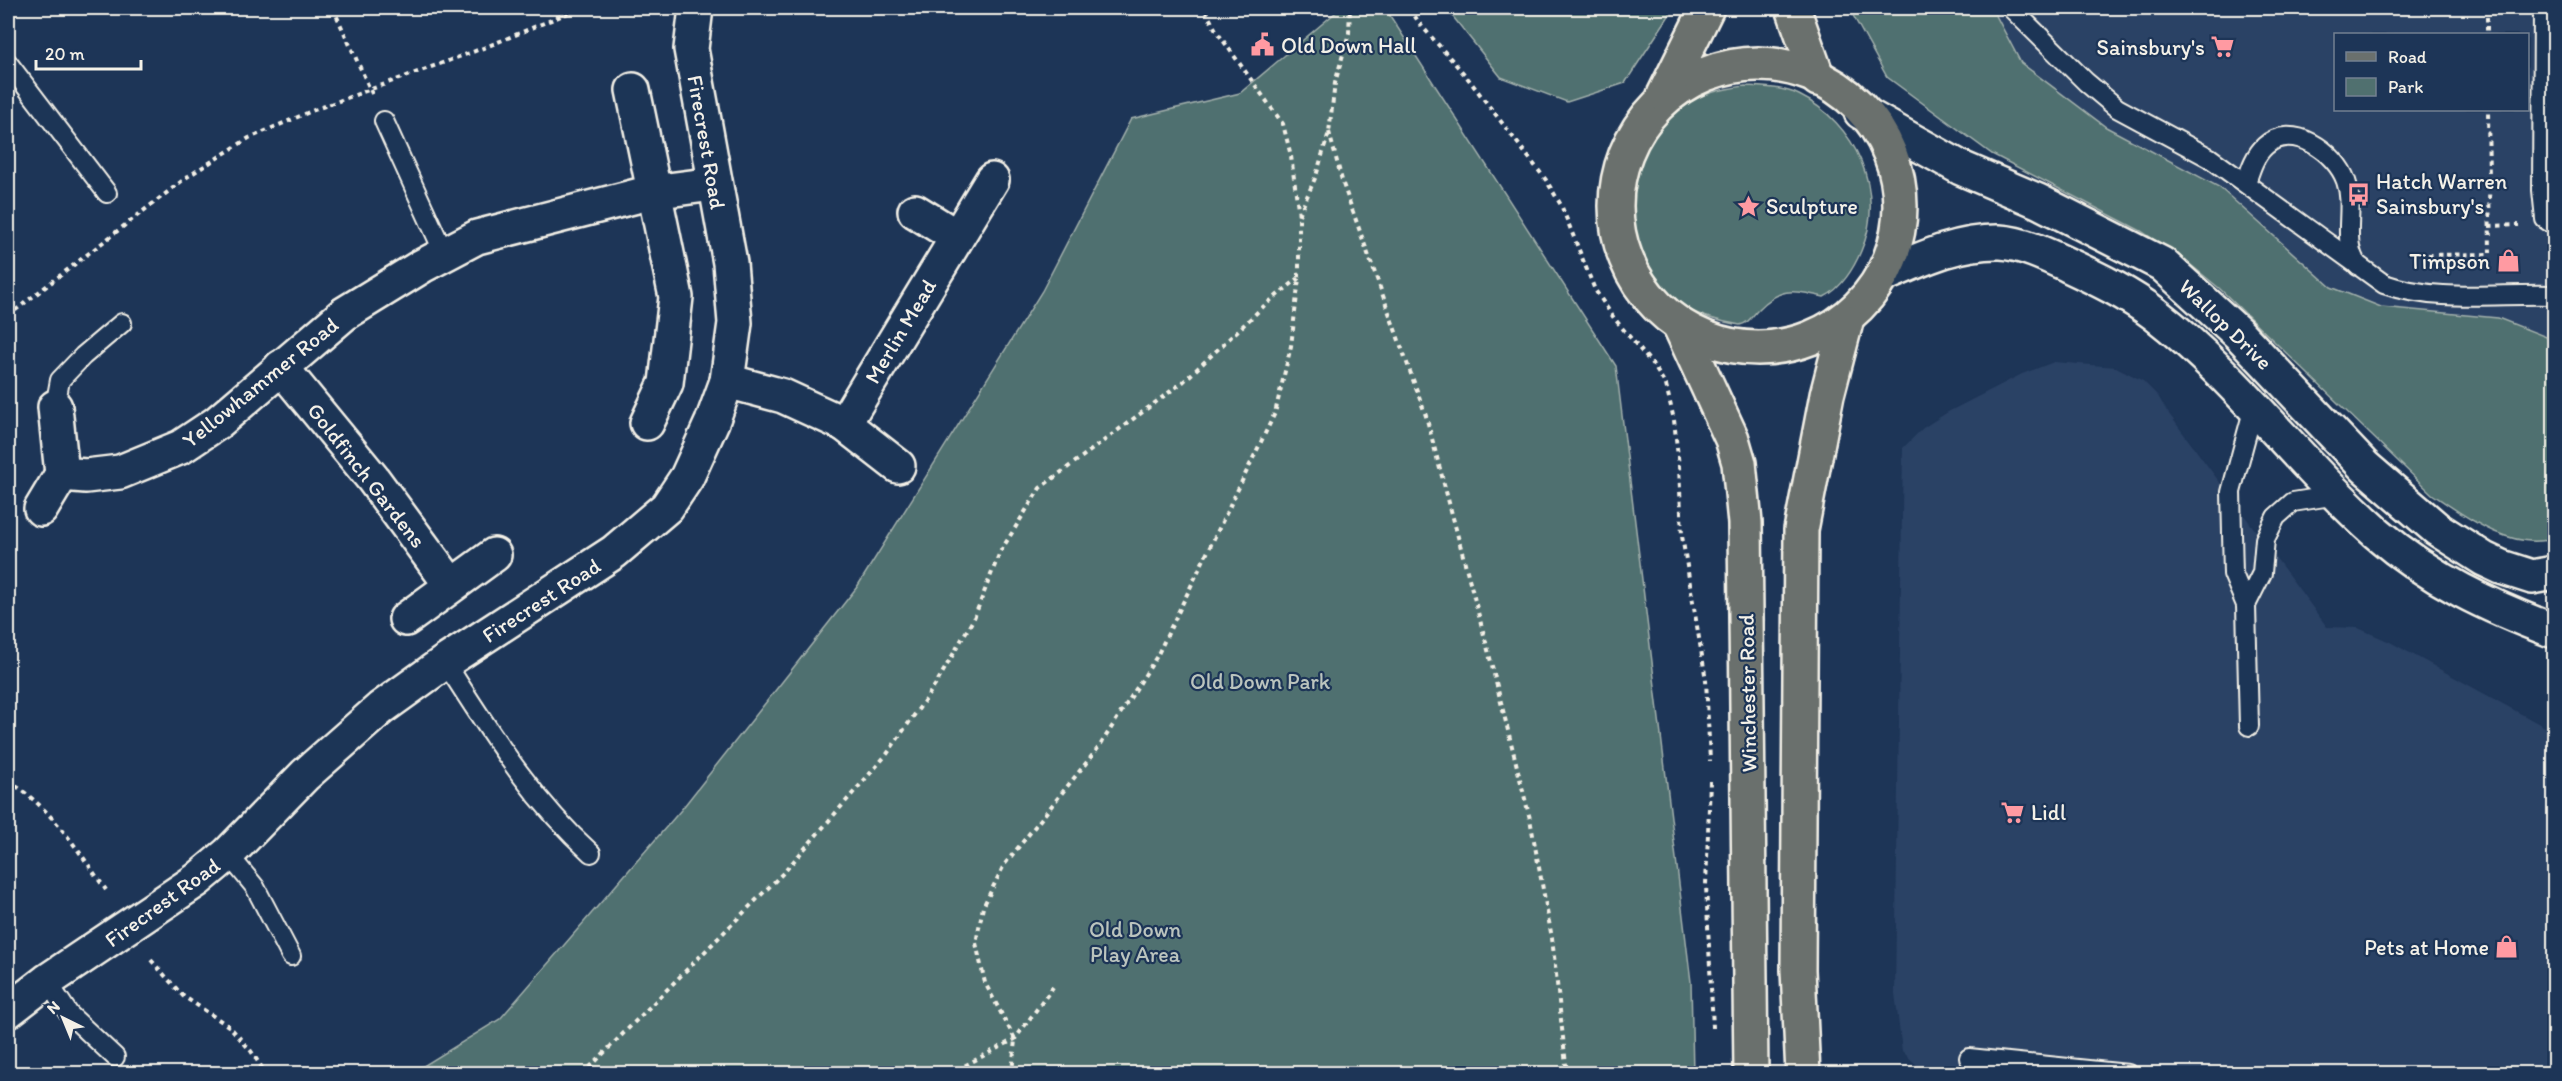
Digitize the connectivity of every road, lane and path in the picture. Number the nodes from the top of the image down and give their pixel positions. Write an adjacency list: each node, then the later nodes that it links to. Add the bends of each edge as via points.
1 (333, 8): 15 (path)
2 (580, 8): 15 (path)
3 (696, 8): 24 (street, Firecrest Road, via 691,49)
4 (1204, 8): 28 (path, via 1216,32 1282,124 1291,156)
5 (1350, 8): 21 (path)
6 (1410, 8): 69 (path, via 1546,180 1561,205 1595,290 1666,385 1679,466 1682,536 1706,680 1711,772 1706,885)
7 (1707, 8): 17 (main road)
8 (1793, 8): 14 (main road)
9 (2011, 8): 23 (lane, via 2098,94)
10 (2487, 8): 12 (path)
11 (2543, 8): 29 (lane, via 2542,170 2545,219)
12 (2487, 33)
13 (8, 63): 26 (lane)
14 (1818, 79): 17 (main road, via 1776,61 1741,61 1705,71 1682,84); 19 (main road)
15 (370, 89): 20 (path); 37 (path, via 260,133 218,155)
16 (633, 90): 25 (street)
17 (1657, 107): 40 (main road, via 1629,148 1620,173 1616,222 1631,267)
18 (2488, 111): 32 (path, via 2490,254)
19 (1862, 112): 34 (main road, via 1885,148 1895,181 1898,208); 52 (street, Wallop Drive, via 1960,168 2047,205 2162,264 2238,333 2365,467 2437,529 2502,567 2532,577)
20 (384, 121): 31 (lane)
21 (1329, 132): 28 (path); 76 (path, via 1343,184 1426,416 1488,650 1530,819 1552,939)
22 (992, 180): 30 (street, Merlin Mead)
23 (2246, 183): 33 (lane); 33 (lane, via 2265,146 2280,138 2312,143 2332,158 2346,179 2351,204 2348,247)
24 (714, 184): 25 (street, Yellowhammer Road); 42 (street, Firecrest Road, via 735,296)
25 (652, 192): 31 (street, Yellowhammer Road, via 498,230); 45 (street, via 676,297 666,383)
26 (107, 193)
27 (915, 211): 30 (street)
28 (1299, 216): 35 (path)
29 (2554, 225)
30 (957, 237): 46 (street, Merlin Mead)
31 (444, 253): 41 (street, Yellowhammer Road, via 344,314)
32 (2428, 255)
33 (2359, 268): 36 (lane, via 2384,285 2403,291 2438,295)
34 (1884, 275): 38 (main road); 44 (street, Wallop Drive, via 1957,246 1984,242 2004,242 2051,257 2107,284 2154,314)
35 (1299, 278): 68 (path, via 1291,346 1275,413 1156,656 1099,747 1004,865 983,907 976,943 985,983); 73 (path, via 1264,305 1183,382 1040,488 1000,552 974,618 936,684 887,754 786,870)
36 (2554, 295)
37 (8, 316)
38 (1846, 322): 40 (main road, via 1778,350 1717,344); 78 (main road, via 1827,395 1801,530 1798,970)
39 (122, 323): 43 (lane, via 60,380)
40 (1679, 324): 77 (main road, Winchester Road, via 1732,439 1744,513)
41 (281, 367): 48 (street, Yellowhammer Road, via 217,423 164,456 120,472); 53 (street, Goldfinch Gardens, via 373,479)
42 (727, 381): 46 (street, via 783,396); 57 (street, Firecrest Road, via 700,451 667,507 614,552)
43 (55, 407): 48 (street)
44 (2254, 407): 49 (street, Wallop Drive); 54 (lane, via 2231,492 2233,574)
45 (647, 423)
46 (844, 424): 47 (street)
47 (898, 466)
48 (62, 474): 50 (street)
49 (2337, 495): 54 (lane, via 2294,502 2276,517 2265,539 2262,573); 56 (street, Wallop Drive, via 2379,535 2435,576 2497,608)
50 (41, 509)
51 (494, 555): 53 (street)
52 (2554, 573)
53 (451, 585): 55 (street)
54 (2246, 605): 58 (lane)
55 (406, 619)
56 (2554, 631)
57 (445, 662): 60 (lane, via 522,779 559,825); 61 (street, Firecrest Road, via 381,708 328,754)
58 (2249, 726)
59 (8, 781): 62 (path, via 60,824)
60 (591, 852)
61 (228, 854): 63 (lane, via 255,887); 65 (street, Firecrest Road, via 169,900)
62 (106, 890)
63 (291, 956)
64 (151, 960): 72 (path, via 183,996 230,1028)
65 (47, 981): 67 (street, Firecrest Road); 70 (lane, via 69,1014)
66 (1053, 987): 68 (path)
67 (8, 1011)
68 (1015, 1039): 74 (path); 75 (path)
69 (1714, 1040)
70 (116, 1057)
71 (1969, 1058): 79 (lane)
72 (266, 1074)
73 (583, 1074)
74 (949, 1074)
75 (1012, 1074)
76 (1567, 1074)
77 (1751, 1074)
78 (1803, 1074)
79 (2127, 1074)

